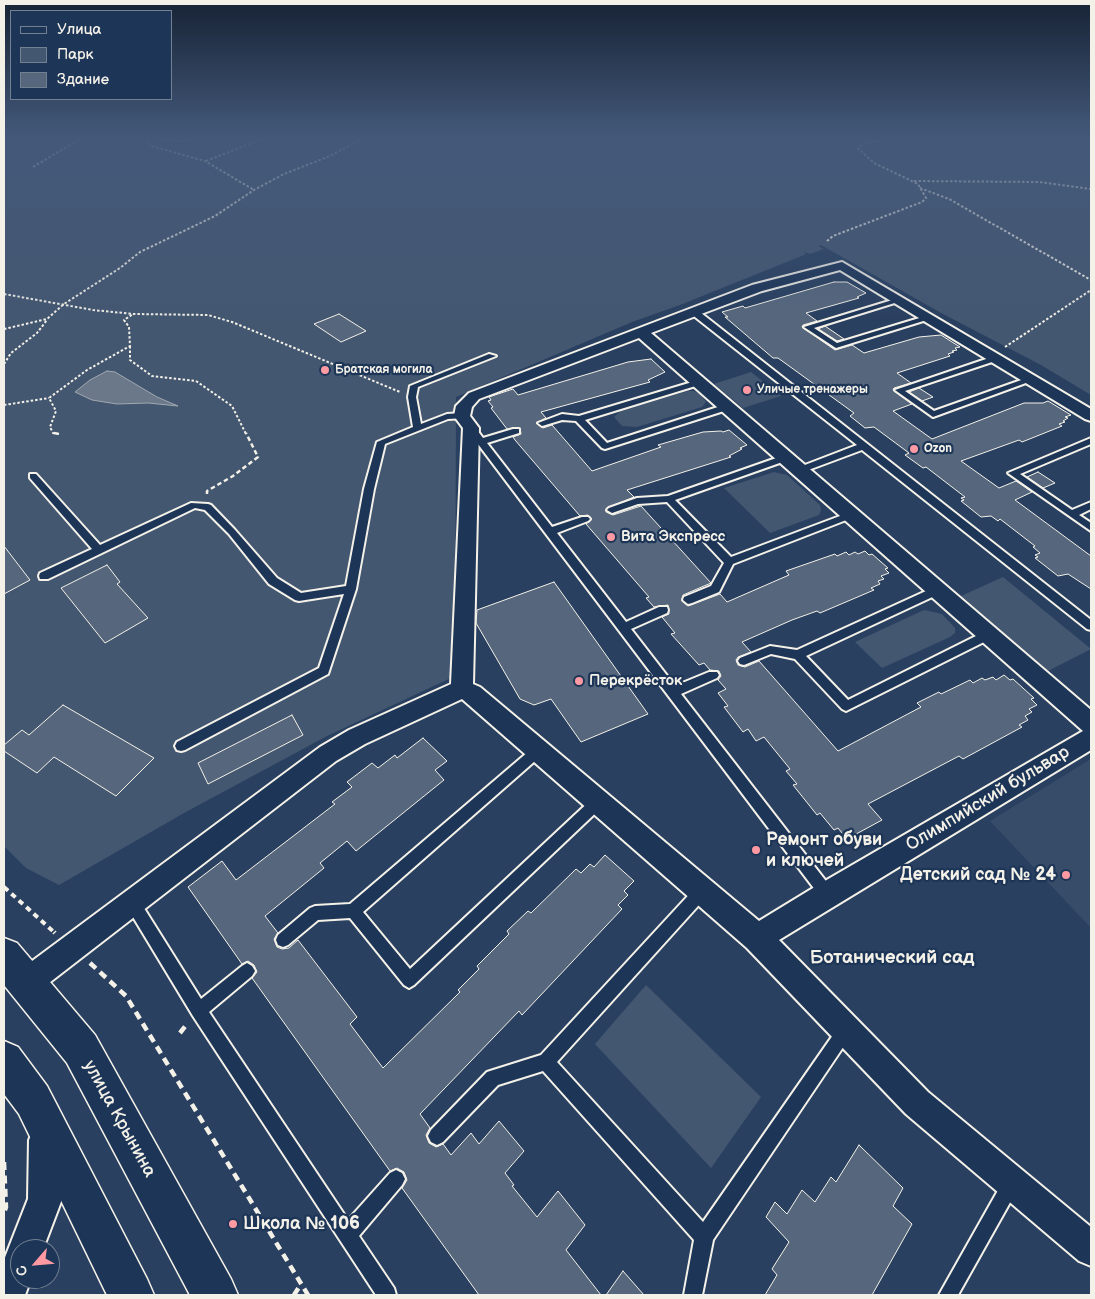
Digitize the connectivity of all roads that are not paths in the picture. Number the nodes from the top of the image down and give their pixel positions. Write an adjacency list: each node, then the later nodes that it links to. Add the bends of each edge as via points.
1 (899, 300): 2 (street, via 842,266 758,288); 3 (street); 3 (lane, via 808,327 836,346)
2 (694, 311): 4 (street); 18 (lane)
3 (929, 318): 5 (street)
4 (641, 332): 8 (street); 12 (street, via 474,396 464,406)
5 (998, 354): 7 (street); 7 (lane, via 900,390 933,414)
6 (492, 356): 14 (lane, via 414,386 412,397)
7 (1030, 380): 10 (street)
8 (699, 382): 9 (street); 11 (lane)
9 (727, 407): 11 (lane, via 605,446); 19 (street)
10 (1091, 416)
11 (579, 419): 13 (lane, via 562,417)
12 (466, 422): 14 (lane, via 447,417); 17 (lane); 43 (street)
13 (542, 423)
14 (418, 428): 33 (lane, via 381,442 368,489)
15 (516, 431): 17 (lane)
16 (1091, 441): 25 (lane, via 1013,473)
17 (481, 442): 29 (lane)
18 (864, 446): 20 (lane); 37 (lane)
19 (786, 458): 20 (street); 22 (lane)
20 (800, 470): 26 (street)
21 (33, 476): 30 (lane)
22 (669, 499): 24 (lane, via 636,501); 31 (lane)
23 (1091, 505): 25 (lane)
24 (612, 510)
25 (1072, 514): 28 (lane)
26 (851, 515): 31 (lane); 34 (street)
27 (585, 519): 29 (lane)
28 (1091, 528)
29 (550, 532): 38 (lane)
30 (98, 550): 32 (lane); 33 (lane, via 176,512 194,505 208,507 273,581 299,597)
31 (728, 562): 35 (lane, via 715,589)
32 (44, 576)
33 (351, 589): 47 (lane, via 324,672)
34 (938, 590): 39 (street); 40 (lane)
35 (688, 600)
36 (663, 610): 38 (lane)
37 (1091, 626)
38 (623, 628): 44 (lane)
39 (988, 635): 40 (lane, via 846,706); 45 (street)
40 (798, 655): 41 (lane, via 770,650)
41 (744, 661)
42 (713, 675): 44 (lane)
43 (462, 690): 48 (street, via 472,693); 52 (street, via 357,737 328,754)
44 (673, 692): 51 (lane)
45 (1091, 724)
46 (1091, 738): 51 (street, Олимпийский бульвар)
47 (182, 746)
48 (539, 750): 49 (street); 53 (lane)
49 (598, 802): 50 (street); 53 (lane, via 409,980)
50 (702, 891): 54 (street); 61 (lane)
51 (827, 894): 54 (street, Олимпийский бульвар)
52 (132, 902): 56 (street, via 72,948); 58 (lane)
53 (353, 911): 55 (lane, via 315,913)
54 (757, 938): 59 (street)
55 (283, 940)
56 (15, 969): 71 (main road, улица Крынина, via 81,1049)
57 (247, 970): 58 (lane)
58 (199, 1010): 66 (lane)
59 (846, 1031): 65 (street, via 917,1103); 67 (lane)
60 (4, 1061): 62 (main road, via 33,1100)
61 (546, 1062): 63 (lane, via 493,1078); 67 (lane)
62 (45, 1125): 68 (street, via 46,1199); 70 (main road)
63 (437, 1136)
64 (396, 1179): 66 (lane)
65 (1012, 1182): 69 (street); 74 (lane)
66 (347, 1235): 72 (lane)
67 (704, 1237): 73 (lane)
68 (30, 1239)
69 (1091, 1249)
70 (131, 1295)
71 (215, 1295)
72 (387, 1295)
73 (693, 1295)
74 (948, 1295)

